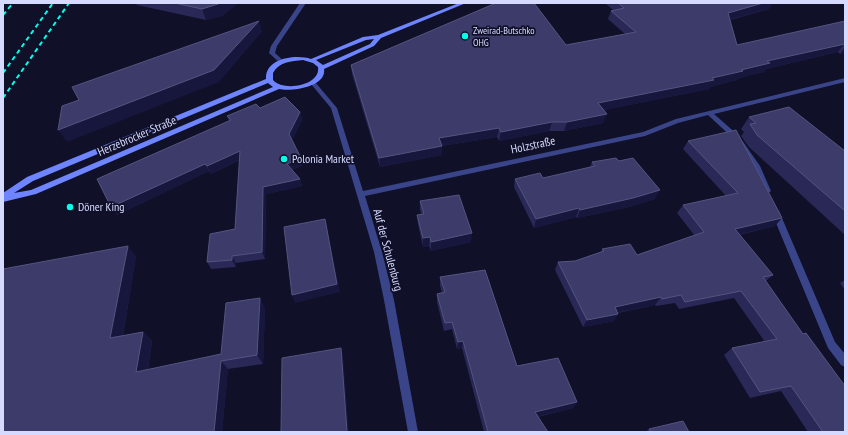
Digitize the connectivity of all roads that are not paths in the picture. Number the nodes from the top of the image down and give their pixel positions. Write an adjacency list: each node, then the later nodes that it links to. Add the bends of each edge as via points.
1 (303, 3): 5 (street, via 274,46 272,52)
2 (463, 3): 3 (main road)
3 (379, 37): 4 (main road, via 365,38); 6 (main road, via 372,45)
4 (312, 60): 5 (main road); 6 (main road)
5 (282, 62): 7 (main road, via 269,73)
6 (322, 68): 9 (main road, via 319,79)
7 (269, 80): 10 (main road); 13 (main road, Herzebrocker Straße, via 30,179)
8 (845, 80): 11 (street, Holzstraße)
9 (313, 83): 10 (main road, via 290,90); 12 (street, Auf der Schulenburg, via 334,108)
10 (278, 87): 13 (main road, Herzebrocker Straße, via 32,192)
11 (709, 113): 12 (street, Holzstraße, via 676,120 645,134); 14 (street, via 737,138 756,166 831,345)
12 (360, 194): 15 (street, Auf der Schulenburg, via 378,252 389,300)
13 (3, 198)
14 (845, 362)
15 (413, 432)

